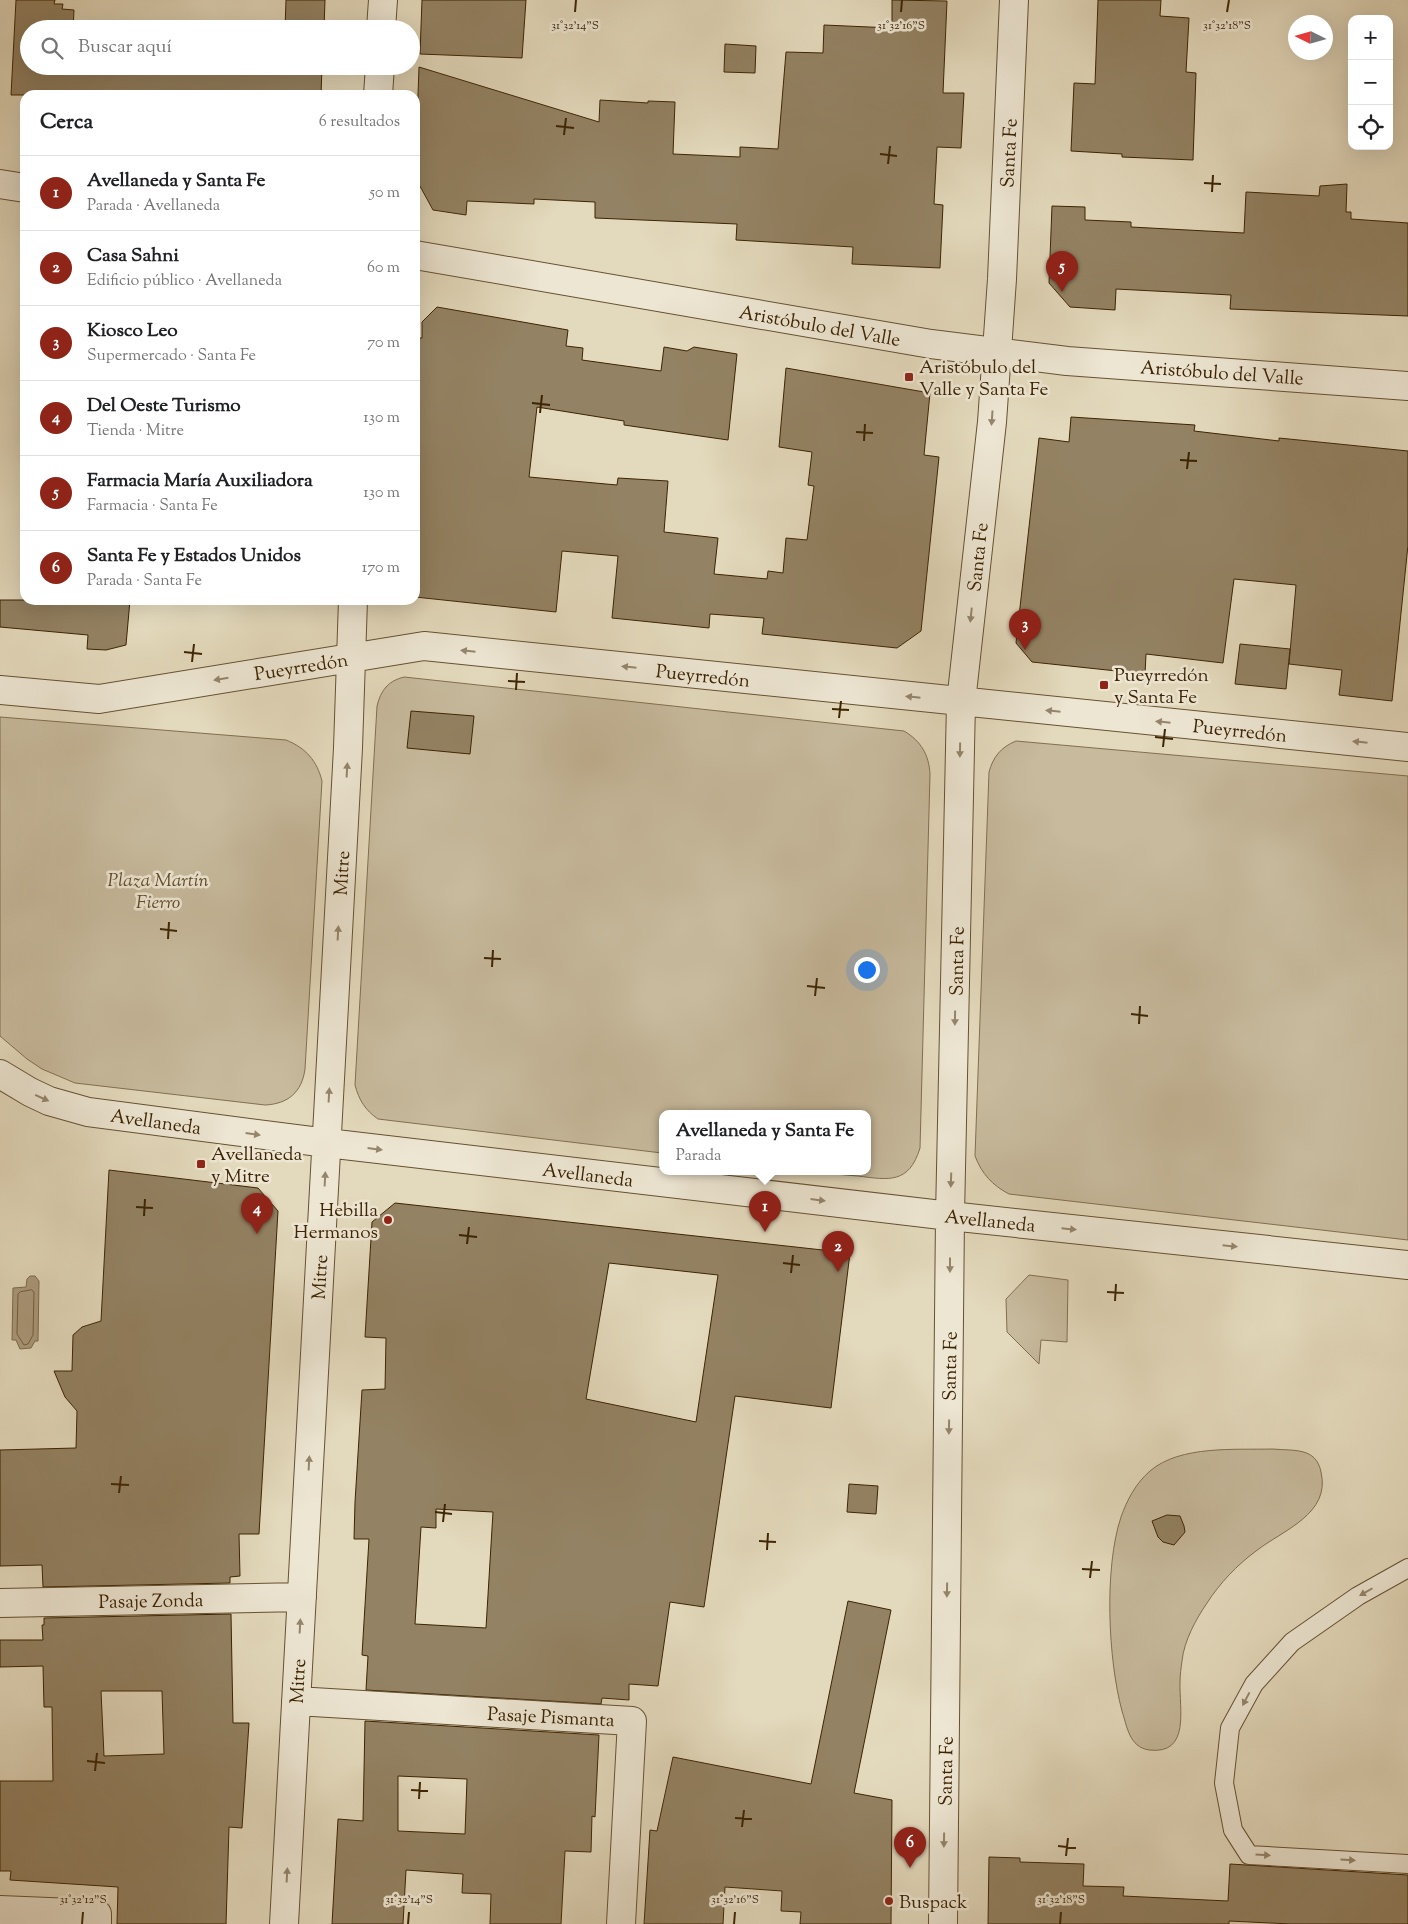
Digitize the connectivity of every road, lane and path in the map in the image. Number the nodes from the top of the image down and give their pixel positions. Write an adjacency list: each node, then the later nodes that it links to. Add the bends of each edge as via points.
1 (383, 0): 3 (street)
2 (1014, 0): 9 (street, Santa Fe)
3 (382, 20)
4 (379, 75): 5 (street)
5 (378, 90)
6 (0, 184): 7 (street)
7 (20, 187)
8 (420, 256): 9 (street, Aristóbulo del Valle, via 931,344)
9 (997, 352): 10 (street, Aristóbulo del Valle, via 1067,361); 14 (street, Santa Fe, one-way to 14)
10 (1408, 386)
11 (354, 605): 12 (street, Mitre)
12 (351, 658): 13 (street, Pueyrredón, one-way to 13, via 99,699); 14 (street, Pueyrredón, one-way to 12, via 424,646); 17 (street, Mitre, one-way to 12)
13 (0, 690)
14 (962, 702): 15 (street, Pueyrredón, one-way to 14); 18 (street, Santa Fe, one-way to 18)
15 (1408, 747)
16 (4, 1083): 17 (street, Avellaneda, one-way to 17, via 88,1112)
17 (327, 1144): 18 (street, Avellaneda, one-way to 18); 21 (street, Mitre, one-way to 17)
18 (950, 1216): 19 (street, Avellaneda, one-way to 19); 29 (street, Santa Fe, one-way to 29)
19 (1408, 1265)
20 (1408, 1568): 24 (lane, one-way to 24, via 1358,1596 1292,1642 1254,1684 1230,1728 1224,1783 1233,1830 1249,1855)
21 (302, 1597): 22 (street, Pasaje Zonda); 23 (street, Mitre, one-way to 21)
22 (0, 1603)
23 (296, 1701): 27 (street, Mitre, one-way to 23); 28 (street, Pasaje Pismanta, via 632,1721)
24 (1408, 1864)
25 (0, 1910): 26 (street, via 97,1914)
26 (97, 1924)
27 (284, 1924)
28 (620, 1924)
29 (943, 1924)

